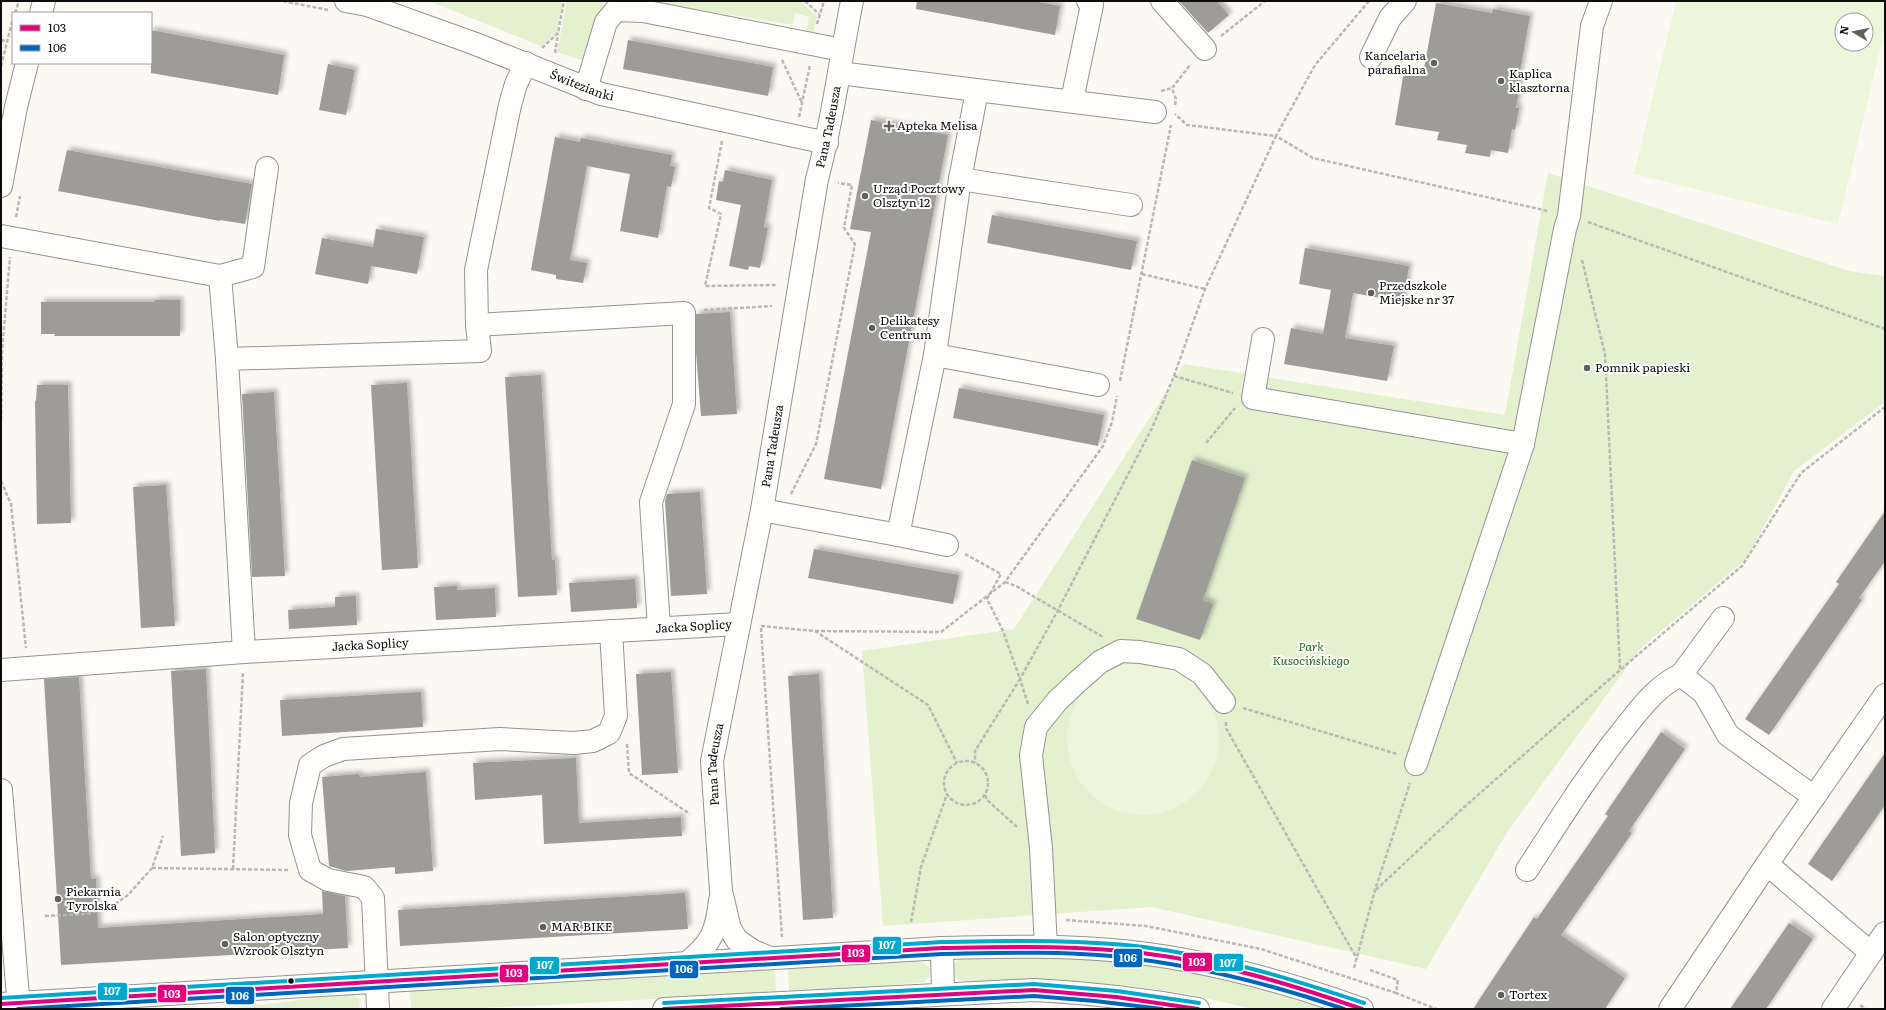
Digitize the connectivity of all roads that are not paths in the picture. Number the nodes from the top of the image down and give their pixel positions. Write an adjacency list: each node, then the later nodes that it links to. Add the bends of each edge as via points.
1 (44, 1): 8 (street)
2 (346, 1): 11 (street, Świtezianki, via 367,5)
3 (852, 1): 9 (street, Pana Tadeusza)
4 (1088, 1): 17 (street, via 1092,5)
5 (1162, 1): 10 (street)
6 (1405, 1): 12 (street, via 1390,18)
7 (1601, 1): 31 (street, via 1592,26 1569,216)
8 (41, 12)
9 (842, 50): 14 (street, Pana Tadeusza); 15 (street, via 643,11 616,10 606,22)
10 (1205, 50)
11 (533, 56): 15 (street, Świtezianki); 26 (street, via 516,84 510,105 476,270)
12 (1371, 57)
13 (27, 64): 22 (street)
14 (839, 73): 16 (street); 19 (street, Pana Tadeusza)
15 (586, 89): 19 (street, Świtezianki)
16 (977, 91): 17 (street); 21 (street)
17 (1072, 100): 18 (street)
18 (1155, 112)
19 (827, 143): 32 (street, Pana Tadeusza, via 817,179)
20 (267, 168): 25 (street, via 252,267)
21 (960, 179): 23 (street); 28 (street)
22 (1, 186)
23 (1131, 205)
24 (1, 236): 25 (street)
25 (220, 276): 29 (street)
26 (477, 325): 29 (street, via 480,351); 37 (street, via 684,313 684,404 651,502)
27 (1263, 339): 31 (street, via 1253,398)
28 (935, 354): 30 (street); 33 (street)
29 (228, 359): 39 (street)
30 (1112, 386)
31 (1523, 444): 44 (street)
32 (771, 512): 33 (street); 36 (street, Pana Tadeusza)
33 (898, 535): 34 (street)
34 (947, 545)
35 (1723, 618): 41 (street)
36 (739, 624): 37 (street, Jacka Soplicy); 50 (street, Pana Tadeusza, via 712,761)
37 (660, 628): 38 (street, Jacka Soplicy)
38 (611, 631): 39 (street, Jacka Soplicy); 57 (street, via 616,716 609,733 593,741 574,743 500,740 343,749 310,765 301,803 300,835 310,870 328,880 364,887 373,898)
39 (244, 652): 40 (street, Jacka Soplicy)
40 (1, 670)
41 (1681, 675): 46 (street, via 1704,693 1728,735); 48 (street, via 1668,681 1637,713 1600,760)
42 (1885, 695): 46 (street)
43 (1224, 702): 52 (street, via 1202,674 1179,659 1121,651 1100,662 1076,683 1036,727 1031,755 1041,848)
44 (1416, 764)
45 (1, 790): 49 (street)
46 (1814, 797): 47 (street)
47 (1767, 864): 54 (street); 65 (street)
48 (1527, 870)
49 (5, 876): 59 (street)
50 (721, 891): 55 (street, Pana Tadeusza, via 730,929 737,940 753,951); 56 (street, Pana Tadeusza, via 719,916 710,940 703,950)
51 (1885, 933): 54 (street)
52 (1046, 947): 53 (street); 64 (street, via 1112,950 1212,965 1323,995)
53 (942, 948): 55 (street); 58 (street)
54 (1871, 953): 66 (street)
55 (776, 958): 56 (street)
56 (687, 963): 57 (street)
57 (377, 981): 59 (street); 61 (street)
58 (943, 994): 60 (street); 63 (street, via 1034,990 1080,992)
59 (13, 1005)
60 (731, 1007): 62 (street)
61 (378, 1009)
62 (664, 1009)
63 (1198, 1009)
64 (1362, 1009)
65 (1670, 1009)
66 (1834, 1009)

